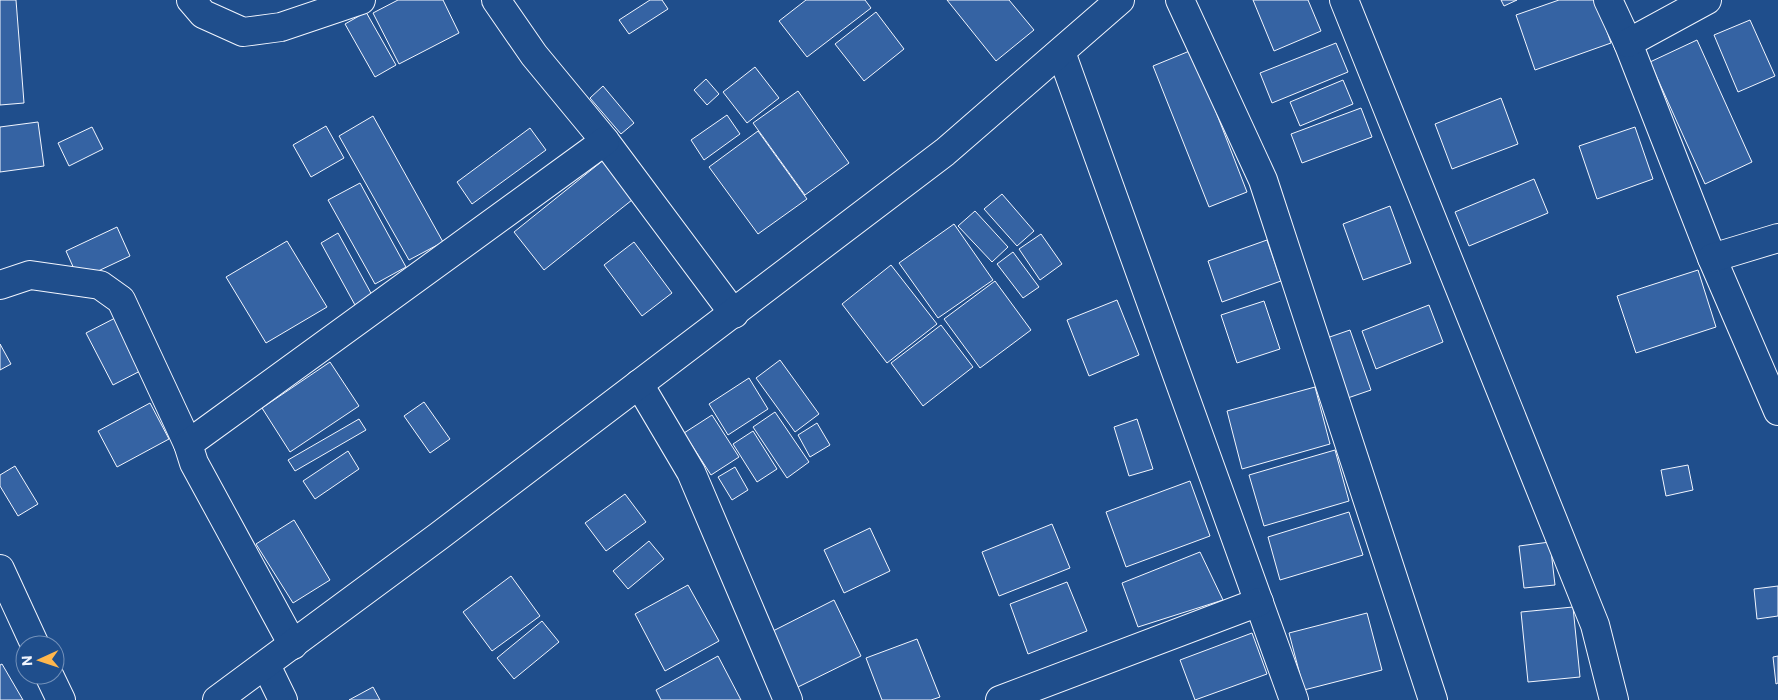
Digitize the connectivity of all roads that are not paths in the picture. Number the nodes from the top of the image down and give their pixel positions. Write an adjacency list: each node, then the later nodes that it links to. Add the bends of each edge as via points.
1 (191, 0): 2 (street, via 204,14 243,32 280,27)
2 (361, 0)
3 (496, 0): 11 (street, via 534,55)
4 (1120, 0): 10 (street)
5 (1180, 0): 31 (street, via 1263,180)
6 (1344, 0): 32 (street, via 1595,625)
7 (1608, 0): 9 (street)
8 (1707, 0): 9 (street)
9 (1628, 43): 13 (street)
10 (1061, 52): 15 (street, via 945,152); 20 (street)
11 (606, 141): 15 (street); 18 (street)
12 (1778, 238): 13 (street)
13 (1712, 258): 17 (street)
14 (0, 285): 18 (street, via 30,275 100,285 121,300)
15 (734, 314): 16 (street)
16 (639, 384): 22 (street); 28 (street, via 691,472)
17 (1778, 411)
18 (188, 444): 22 (street, via 194,463)
19 (0, 569): 21 (street)
20 (1259, 602): 29 (street); 30 (street)
21 (30, 635)
22 (294, 645): 23 (street)
23 (266, 665): 26 (street); 27 (street)
24 (54, 685): 25 (street)
25 (61, 700)
26 (217, 700)
27 (283, 700)
28 (788, 700)
29 (1000, 700)
30 (1294, 700)
31 (1433, 700)
32 (1614, 700)

